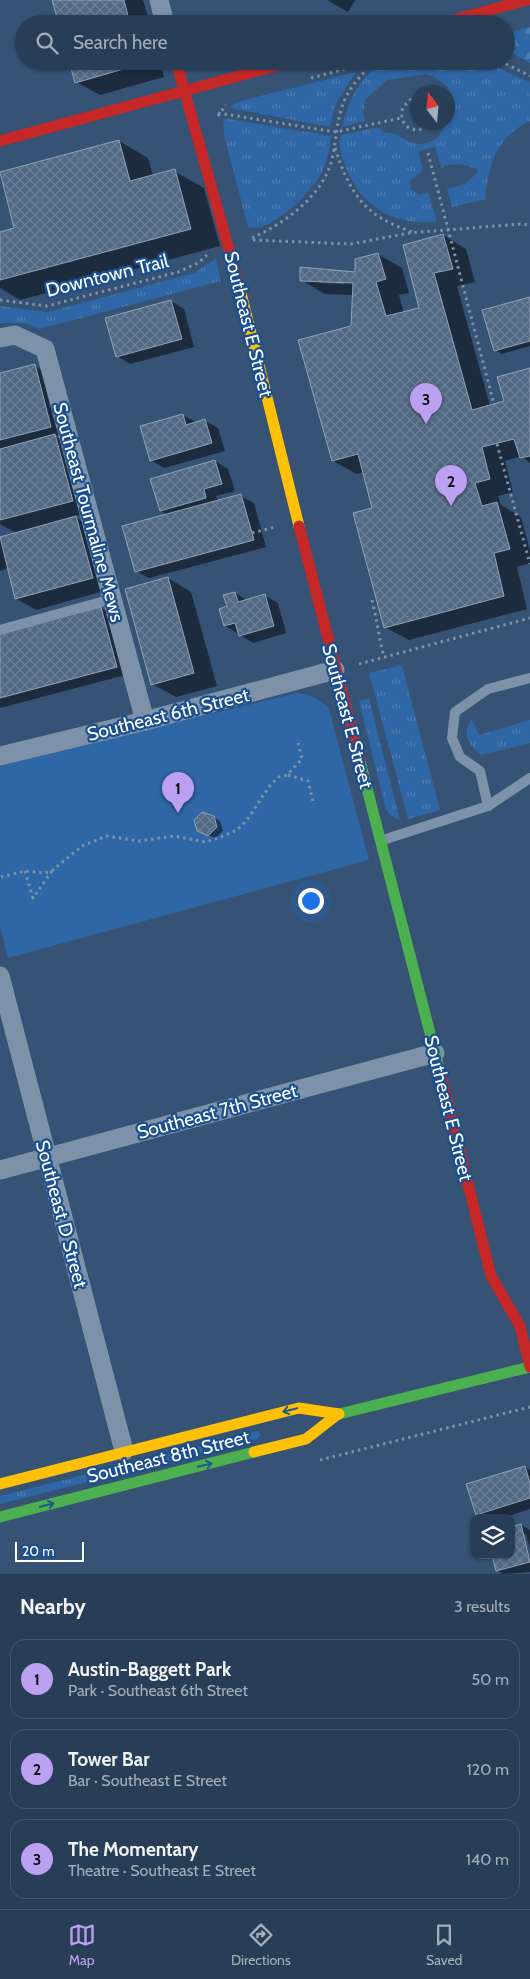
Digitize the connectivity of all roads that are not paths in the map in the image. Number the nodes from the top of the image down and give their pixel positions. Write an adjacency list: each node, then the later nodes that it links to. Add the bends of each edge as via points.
1 (159, 0): 5 (street)
2 (528, 0): 4 (street)
3 (471, 4): 4 (lane)
4 (483, 12): 6 (street)
5 (163, 15)
6 (472, 15)
7 (178, 70): 9 (street, Southeast E Street)
8 (260, 70): 9 (street)
9 (183, 90): 10 (street); 14 (street, Southeast E Street, via 236,272)
10 (0, 141)
11 (0, 338): 12 (street, Southeast Tourmaline Mews, via 15,334 45,349)
12 (112, 599): 13 (lane); 16 (street, Southeast Tourmaline Mews)
13 (0, 630)
14 (335, 670): 16 (street, Southeast 6th Street); 20 (street, Southeast E Street)
15 (530, 678): 19 (lane, via 488,689 455,712 452,738 460,757 480,771)
16 (145, 722): 17 (street, Southeast 6th Street)
17 (0, 756)
18 (530, 778): 19 (lane)
19 (488, 806): 20 (lane)
20 (382, 840): 22 (street, Southeast E Street)
21 (0, 976): 23 (street, Southeast D Street)
22 (435, 1053): 23 (street, Southeast 7th Street); 25 (street, Southeast E Street, via 491,1276 520,1326)
23 (47, 1157): 24 (street, Southeast 7th Street); 27 (street, Southeast D Street)
24 (0, 1170)
25 (530, 1367): 26 (street, Southeast 8th Street)
26 (338, 1414): 27 (street, Southeast 8th Street, one-way to 27, via 300,1408); 29 (street, Southeast 8th Street, one-way to 26, via 306,1439)
27 (124, 1452): 28 (street, Southeast 8th Street)
28 (0, 1484)
29 (0, 1517)

